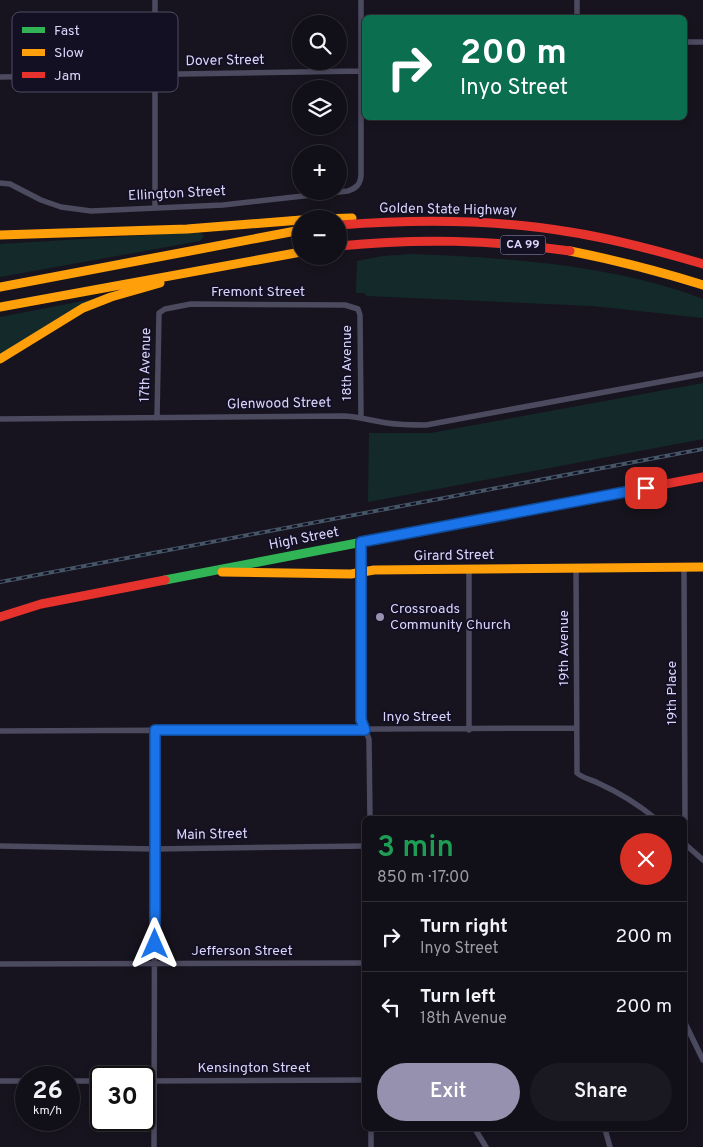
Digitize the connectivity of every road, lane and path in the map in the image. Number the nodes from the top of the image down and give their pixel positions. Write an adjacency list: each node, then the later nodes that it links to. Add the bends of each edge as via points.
1 (362, 0): 3 (street)
2 (577, 0): 4 (street)
3 (362, 15)
4 (577, 15)
5 (687, 42): 6 (street)
6 (703, 42)
7 (362, 60): 8 (street)
8 (361, 72): 9 (street, Dover Street); 12 (street, Ellington Street, via 361,176 358,185 348,191 252,202)
9 (178, 75)
10 (155, 92): 12 (street)
11 (0, 183): 12 (street, Ellington Street, via 10,184 61,207 91,211)
12 (155, 208)
13 (347, 218): 15 (main road)
14 (292, 221): 18 (main road, via 187,229)
15 (402, 221): 16 (main road, Golden State Highway / CA 99); 21 (main road, Golden State Highway / CA 99, via 480,221 549,227 618,240)
16 (347, 224)
17 (292, 232): 24 (main road)
18 (0, 235)
19 (347, 245): 23 (main road, CA 99, via 418,240 530,246 630,263)
20 (292, 254): 22 (main road)
21 (703, 264)
22 (220, 267): 25 (main road); 28 (main road, via 103,300 66,317)
23 (703, 285)
24 (0, 287)
25 (0, 307)
26 (358, 309): 27 (street, Fremont Street, via 345,305 191,304); 30 (street, 18th Avenue)
27 (158, 313): 31 (street, 17th Avenue)
28 (0, 359)
29 (703, 374): 30 (street, Glenwood Street, via 426,425 384,423)
30 (361, 417): 31 (street, Glenwood Street)
31 (158, 418): 32 (street, Glenwood Street)
32 (0, 419)
33 (703, 477): 34 (main road, High Street)
34 (361, 542): 39 (main road, High Street); 40 (main road)
35 (684, 567): 36 (main road, Girard Street); 37 (main road, Girard Street); 51 (street, 19th Place)
36 (703, 567)
37 (576, 568): 38 (main road, Girard Street); 44 (street, 19th Avenue)
38 (469, 569): 40 (main road, Girard Street); 47 (street)
39 (207, 571): 40 (main road, Girard Street, via 250,574); 42 (main road, High Street)
40 (361, 572): 46 (street, via 361,720)
41 (0, 609): 42 (main road)
42 (19, 611): 43 (main road, High Street)
43 (0, 617)
44 (576, 728): 47 (street, Inyo Street); 50 (street, via 577,773)
45 (155, 730): 46 (street, Inyo Street); 48 (street, Inyo Street); 55 (street)
46 (365, 730): 47 (street, Inyo Street); 49 (street, via 370,738)
47 (469, 730)
48 (0, 731)
49 (370, 816)
50 (651, 816)
51 (685, 816)
52 (0, 846): 55 (street, Main Street)
53 (362, 846): 55 (street, Main Street)
54 (687, 846): 56 (street)
55 (154, 848): 57 (street)
56 (703, 860)
57 (155, 963): 58 (street, Jefferson Street); 59 (street, Jefferson Street); 62 (street)
58 (362, 963)
59 (0, 964)
60 (687, 1027): 61 (street)
61 (703, 1060)
62 (154, 1066)
63 (155, 1080): 64 (street, Kensington Street)
64 (362, 1080)
65 (0, 1081): 66 (street)
66 (15, 1081)
67 (154, 1131): 71 (street)
68 (370, 1131): 72 (street)
69 (476, 1131): 73 (street)
70 (606, 1131): 74 (street)
71 (154, 1147)
72 (370, 1147)
73 (486, 1147)
74 (610, 1147)

